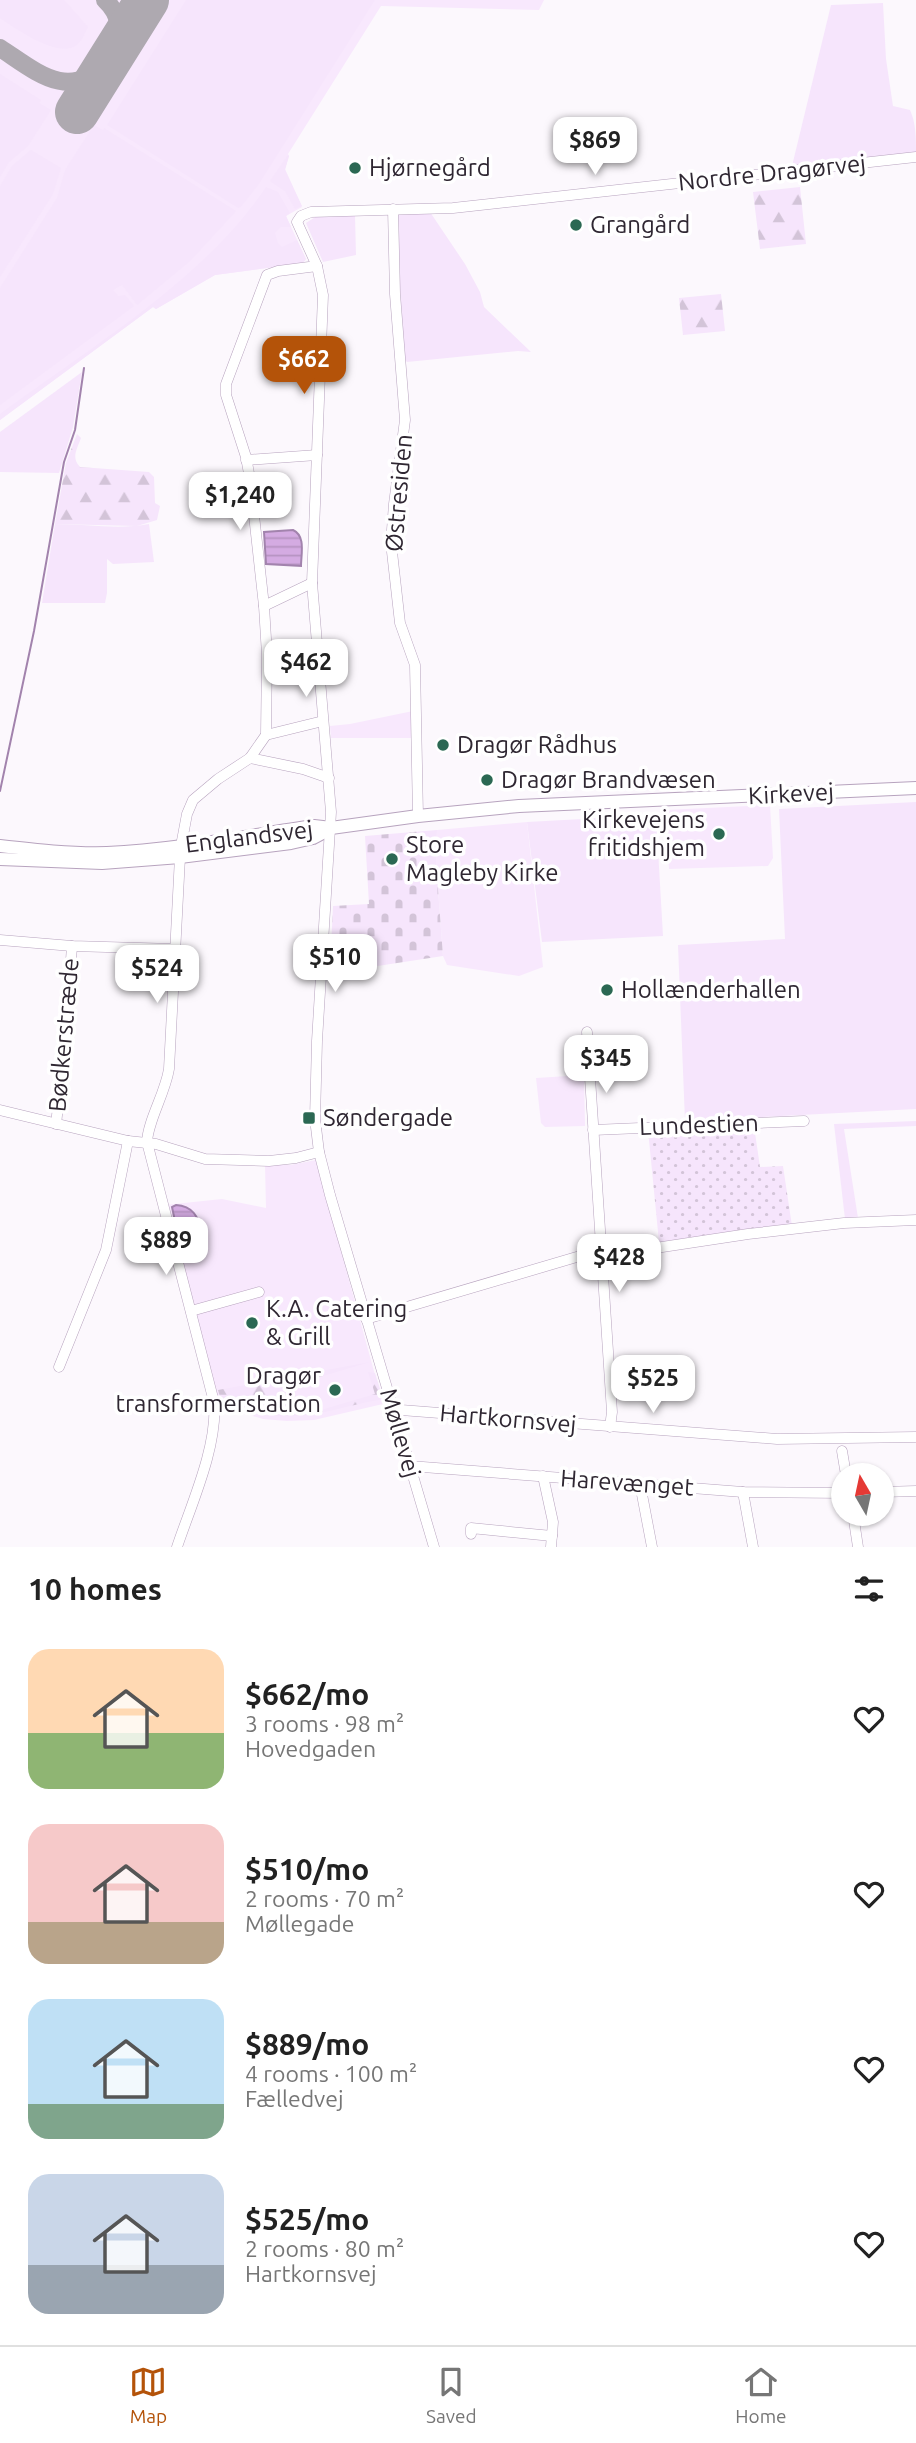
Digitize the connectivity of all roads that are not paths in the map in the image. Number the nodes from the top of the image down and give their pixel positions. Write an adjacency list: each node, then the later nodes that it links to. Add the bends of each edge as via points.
1 (916, 157): 2 (street, Nordre Dragørvej, via 453,208)
2 (393, 209): 3 (street, Nordre Dragørvej, via 311,212); 14 (street, Østresiden, via 405,420 391,543 400,623 415,665)
3 (297, 222): 4 (street, Møllevej)
4 (317, 266): 5 (street, Møllevej, via 323,295); 6 (street, via 267,275 230,371 226,395)
5 (317, 455): 6 (street); 7 (street, Møllevej)
6 (246, 460): 8 (street)
7 (312, 583): 8 (street); 9 (street, Møllevej)
8 (264, 606): 10 (street)
9 (323, 721): 10 (street); 12 (street, Møllevej)
10 (266, 736): 11 (street)
11 (250, 758): 12 (street); 17 (street, via 193,800)
12 (329, 778): 15 (street, Møllevej)
13 (916, 788): 14 (main road, Kirkevej, via 519,806)
14 (418, 816): 15 (main road, Kirkevej)
15 (331, 828): 17 (main road, Englandsvej, via 314,826); 29 (street, Møllevej, via 315,1079)
16 (0, 846): 17 (main road, Englandsvej, via 90,853)
17 (180, 852): 18 (main road, Englandsvej, via 102,863); 21 (street)
18 (0, 859)
19 (0, 940): 20 (street)
20 (72, 946): 21 (street); 25 (street, Bødkerstræde)
21 (174, 949): 28 (street, via 169,1069)
22 (587, 1032): 26 (street)
23 (0, 1110): 25 (street)
24 (804, 1121): 26 (street, Lundestien)
25 (56, 1124): 27 (street)
26 (593, 1130): 31 (street)
27 (128, 1141): 28 (street); 35 (street, via 106,1250)
28 (147, 1142): 29 (street, via 219,1160 269,1161); 33 (street)
29 (319, 1152): 34 (street, Møllevej)
30 (916, 1220): 31 (street, via 844,1223)
31 (601, 1253): 34 (street); 37 (street)
32 (259, 1292): 33 (street)
33 (191, 1311): 51 (street, via 214,1402 215,1424)
34 (366, 1319): 36 (street, Møllevej)
35 (59, 1367)
36 (394, 1412): 37 (street, Hartkornsvej); 41 (street, Møllevej)
37 (610, 1427): 38 (street, Hartkornsvej, via 777,1440)
38 (916, 1437)
39 (842, 1451): 40 (street)
40 (844, 1463)
41 (410, 1466): 42 (street, Harevænget); 52 (street, Møllevej)
42 (543, 1476): 43 (street, Harevænget); 50 (street)
43 (640, 1484): 45 (street, Harevænget); 54 (street)
44 (916, 1491): 46 (street)
45 (743, 1492): 47 (street, Harevænget); 55 (street)
46 (894, 1492)
47 (831, 1493)
48 (855, 1526): 56 (street)
49 (471, 1534): 50 (street, via 471,1528)
50 (552, 1536): 53 (street)
51 (177, 1547)
52 (434, 1547)
53 (551, 1547)
54 (652, 1547)
55 (753, 1547)
56 (858, 1547)

